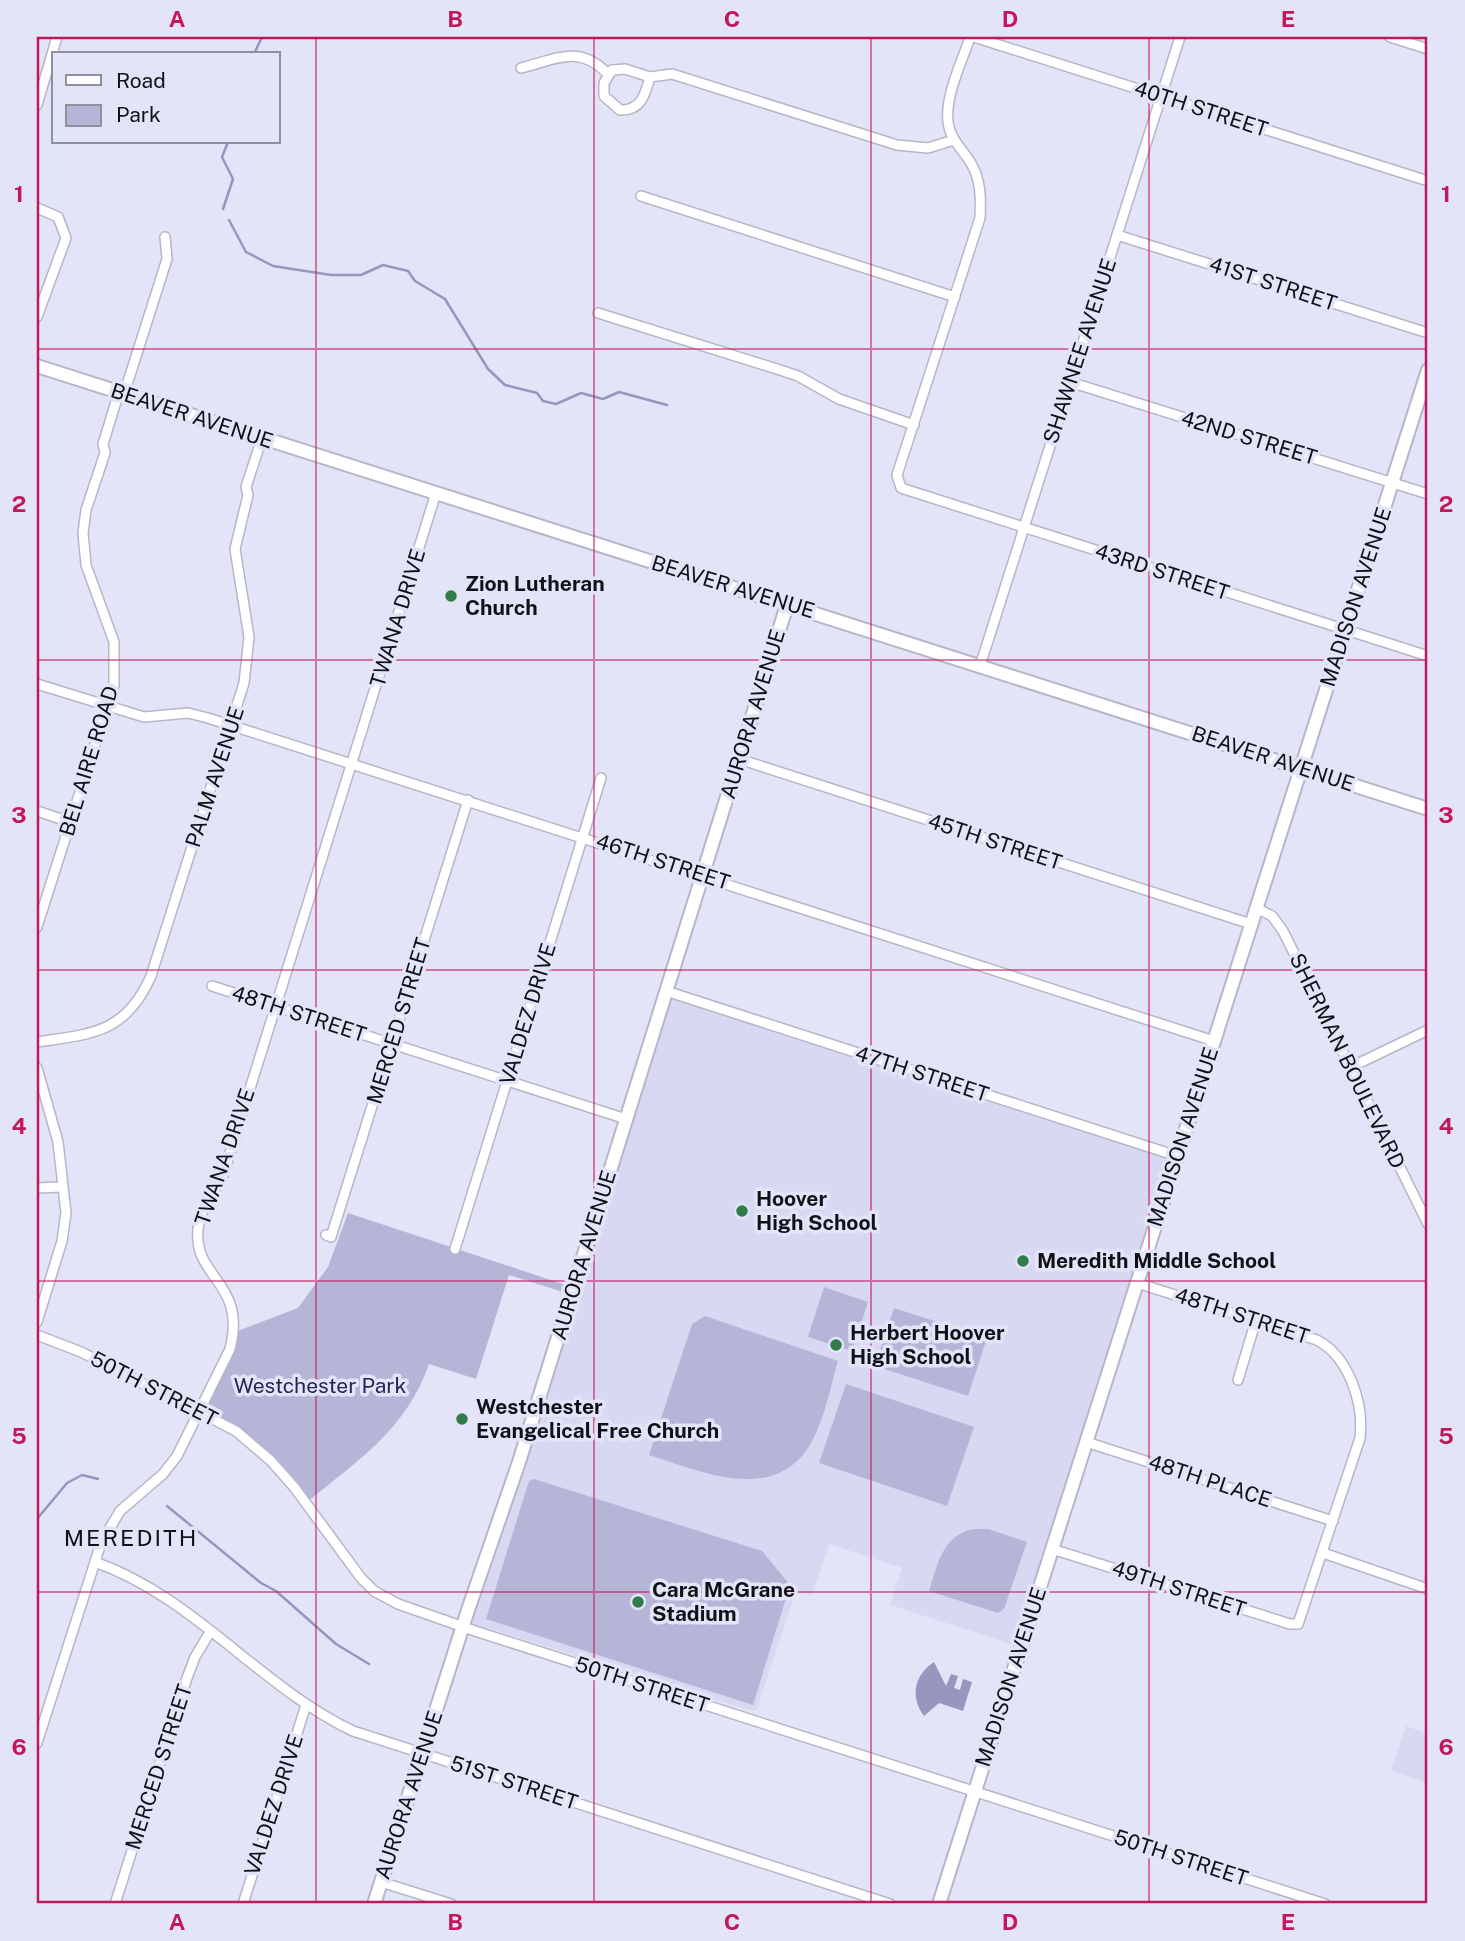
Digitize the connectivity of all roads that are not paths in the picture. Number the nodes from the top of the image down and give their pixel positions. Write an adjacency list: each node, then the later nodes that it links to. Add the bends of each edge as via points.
1 (972, 37): 9 (street, 40TH STREET); 11 (street, via 948,108)
2 (1180, 37): 9 (street, SHAWNEE AVENUE)
3 (1390, 37): 4 (street)
4 (1428, 49)
5 (52, 54): 10 (street)
6 (521, 68): 7 (street, via 574,55 590,58)
7 (608, 74): 8 (street, via 625,69); 8 (street, via 604,96 620,110 640,104)
8 (650, 77): 11 (street, via 676,75 897,145 928,148)
9 (1161, 96): 12 (street, 40TH STREET); 15 (street, SHAWNEE AVENUE)
10 (37, 105)
11 (954, 140): 17 (street, via 976,173 982,197 980,218)
12 (1428, 181)
13 (641, 197): 17 (street)
14 (37, 208): 19 (street, via 58,217 66,238)
15 (1117, 235): 20 (street, 41ST STREET); 23 (street, SHAWNEE AVENUE)
16 (165, 237): 24 (street, BEL AIRE ROAD, via 167,259)
17 (955, 297): 25 (street)
18 (598, 313): 25 (street, via 788,373 839,399)
19 (37, 317)
20 (1428, 333)
21 (37, 366): 24 (street, BEAVER AVENUE)
22 (1428, 370): 27 (street, MADISON AVENUE)
23 (1070, 382): 27 (street, 42ND STREET); 30 (street, SHAWNEE AVENUE)
24 (121, 393): 26 (street, BEAVER AVENUE); 36 (street, BEL AIRE ROAD, via 103,444 105,453 83,533 86,565 114,642 116,667)
25 (914, 425): 30 (street, 43RD STREET, via 897,475 899,484 909,492)
26 (262, 438): 28 (street, BEAVER AVENUE); 37 (street, PALM AVENUE, via 246,487 235,549 249,659)
27 (1392, 483): 29 (street, 42ND STREET); 32 (street, MADISON AVENUE)
28 (436, 493): 31 (street, BEAVER AVENUE); 39 (street, TWANA DRIVE)
29 (1428, 494)
30 (1024, 528): 32 (street, 43RD STREET); 34 (street, SHAWNEE AVENUE)
31 (787, 605): 34 (street, BEAVER AVENUE); 38 (street, AURORA AVENUE)
32 (1345, 630): 33 (street, 43RD STREET); 40 (street, MADISON AVENUE)
33 (1428, 656)
34 (980, 666): 40 (street, BEAVER AVENUE)
35 (37, 684): 36 (street, 46TH STREET)
36 (107, 707): 37 (street, 46TH STREET, via 144,717 188,713); 45 (street, BEL AIRE ROAD)
37 (232, 726): 39 (street, 46TH STREET); 56 (street, PALM AVENUE, via 142,996 126,1016 108,1028)
38 (739, 759): 47 (street, AURORA AVENUE); 49 (street, 45TH STREET)
39 (354, 763): 42 (street, 46TH STREET); 53 (street, TWANA DRIVE)
40 (1301, 768): 43 (street, BEAVER AVENUE); 48 (street, MADISON AVENUE)
41 (601, 778): 46 (street, VALDEZ DRIVE)
42 (468, 800): 46 (street, 46TH STREET); 57 (street, MERCED STREET)
43 (1428, 809)
44 (37, 811): 45 (street)
45 (71, 822): 50 (street, BEL AIRE ROAD)
46 (583, 837): 47 (street, 46TH STREET); 60 (street, VALDEZ DRIVE)
47 (702, 875): 52 (street, AURORA AVENUE); 55 (street, 46TH STREET)
48 (1256, 908): 49 (street, MADISON AVENUE); 59 (street, SHERMAN BOULEVARD, via 1278,921)
49 (1251, 924): 55 (street, MADISON AVENUE)
50 (37, 927)
51 (212, 986): 53 (street, 48TH STREET)
52 (666, 991): 61 (street, AURORA AVENUE); 62 (street, 47TH STREET)
53 (275, 1006): 57 (street, 48TH STREET); 73 (street, TWANA DRIVE, via 223,1175 198,1226 203,1261 230,1298 235,1321 230,1349)
54 (1428, 1030): 59 (street)
55 (1214, 1041): 62 (street, MADISON AVENUE)
56 (37, 1042)
57 (391, 1044): 60 (street, 48TH STREET); 66 (street, MERCED STREET, via 331,1237)
58 (37, 1068): 63 (street, via 58,1142)
59 (1350, 1068): 65 (street, SHERMAN BOULEVARD)
60 (507, 1081): 61 (street, 48TH STREET); 67 (street, VALDEZ DRIVE)
61 (626, 1119): 80 (street, AURORA AVENUE, via 500,1521)
62 (1177, 1156): 68 (street, MADISON AVENUE)
63 (62, 1187): 64 (street); 70 (street, via 66,1213 62,1241)
64 (37, 1188)
65 (1428, 1224)
66 (326, 1236)
67 (455, 1249)
68 (1137, 1283): 69 (street, 48TH STREET); 74 (street, MADISON AVENUE)
69 (1256, 1320): 72 (street); 75 (street, 48TH STREET, via 1330,1347 1358,1399 1360,1438)
70 (37, 1322)
71 (37, 1335): 73 (street, 50TH STREET)
72 (1238, 1380)
73 (200, 1412): 78 (street, TWANA DRIVE, via 163,1474 135,1495 112,1521); 80 (street, 50TH STREET, via 236,1431 271,1461 373,1591)
74 (1086, 1442): 75 (street, 48TH PLACE); 76 (street, MADISON AVENUE)
75 (1333, 1521): 77 (street)
76 (1052, 1549): 77 (street, 49TH STREET, via 1290,1624 1298,1624 1302,1617); 85 (street, MADISON AVENUE)
77 (1323, 1553): 79 (street)
78 (95, 1562): 81 (street, 51ST STREET, via 140,1580); 83 (street, TWANA DRIVE)
79 (1428, 1589)
80 (462, 1627): 84 (street, AURORA AVENUE); 85 (street, 50TH STREET)
81 (210, 1632): 82 (street, 51ST STREET); 87 (street, MERCED STREET, via 191,1668)
82 (306, 1706): 84 (street, 51ST STREET, via 353,1731); 88 (street, VALDEZ DRIVE)
83 (37, 1743)
84 (422, 1754): 86 (street, AURORA AVENUE); 91 (street, 51ST STREET)
85 (975, 1792): 92 (street, MADISON AVENUE); 93 (street, 50TH STREET)
86 (381, 1882): 89 (street, AURORA AVENUE); 90 (street)
87 (115, 1904)
88 (243, 1904)
89 (374, 1904)
90 (451, 1904)
91 (890, 1904)
92 (939, 1904)
93 (1325, 1904)

